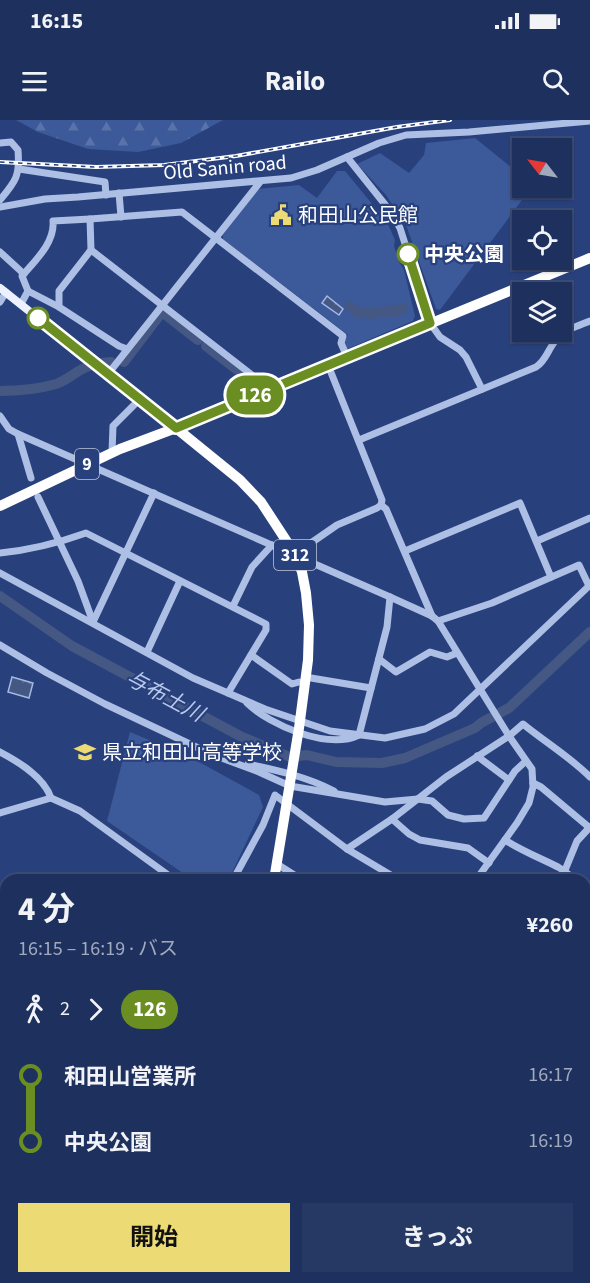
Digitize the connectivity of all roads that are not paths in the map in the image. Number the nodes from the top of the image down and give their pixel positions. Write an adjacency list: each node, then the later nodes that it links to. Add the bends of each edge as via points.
1 (590, 122): 3 (street, Old Sanin road, via 406,135)
2 (0, 143): 4 (street, via 11,142 18,150)
3 (347, 158): 5 (street, Old Sanin road, via 291,178); 24 (street, via 400,228)
4 (19, 169): 7 (street, via 105,182); 8 (street, via 17,179)
5 (260, 182): 6 (street, Old Sanin road); 12 (street)
6 (119, 193): 7 (street, Old Sanin road); 10 (street)
7 (106, 195): 9 (street, Old Sanin road)
8 (0, 200)
9 (0, 207)
10 (120, 217): 11 (street); 12 (street, via 182,212)
11 (90, 219): 13 (street); 16 (street, via 53,220 54,233)
12 (215, 237): 21 (street); 26 (street, via 343,336 341,344)
13 (91, 250): 21 (street); 22 (street, via 59,291)
14 (0, 252): 16 (street)
15 (590, 258): 24 (highway, 9)
16 (24, 274): 18 (street)
17 (3, 290): 19 (street); 20 (main road)
18 (28, 291): 20 (street); 22 (street)
19 (0, 302)
20 (21, 304): 28 (main road)
21 (162, 305): 25 (street); 29 (street)
22 (59, 307): 25 (street)
23 (590, 321): 30 (street, via 563,333 542,364)
24 (430, 323): 26 (highway, 9); 30 (street, via 466,357)
25 (127, 349): 28 (street)
26 (347, 357): 27 (highway, 9)
27 (328, 365): 29 (highway, 9); 35 (street)
28 (108, 374): 31 (main road)
29 (270, 389): 33 (highway, 9)
30 (482, 389): 35 (street)
31 (140, 399): 33 (main road); 36 (street, via 113,426)
32 (0, 416): 34 (street)
33 (176, 428): 36 (highway, 9); 50 (highway, 312, via 261,502)
34 (18, 434): 37 (street); 38 (street)
35 (359, 440): 41 (street, via 381,495)
36 (112, 452): 37 (highway, 9)
37 (86, 464): 39 (street); 42 (highway, 9)
38 (31, 478)
39 (154, 493): 46 (street); 49 (street)
40 (38, 497): 45 (street)
41 (381, 505): 47 (street); 50 (street, via 337,525)
42 (0, 506)
43 (590, 518): 44 (street)
44 (537, 541): 47 (street, via 520,503); 52 (street)
45 (59, 542): 48 (street); 49 (street, via 86,533); 59 (street)
46 (272, 545): 50 (street); 56 (street, via 252,567)
47 (405, 551): 57 (street)
48 (0, 552)
49 (124, 554): 53 (street); 59 (street)
50 (295, 554): 55 (street); 71 (highway, 312, via 306,592 309,625)
51 (0, 573): 59 (street)
52 (551, 577): 54 (street, via 579,564); 58 (street)
53 (180, 581): 56 (street); 61 (street)
54 (589, 586): 68 (street)
55 (390, 597): 57 (street); 64 (street)
56 (233, 606): 63 (street, via 266,624)
57 (432, 616): 58 (street)
58 (438, 621): 62 (street)
59 (93, 622): 61 (street)
60 (0, 645): 76 (street, via 105,704)
61 (147, 652): 69 (street)
62 (457, 652): 64 (street, via 447,657 430,652 396,672); 68 (street)
63 (251, 655): 66 (street, via 292,684); 69 (street)
64 (379, 659): 67 (street)
65 (311, 678): 67 (street)
66 (299, 682)
67 (371, 688): 72 (street)
68 (481, 691): 72 (street, via 454,714 425,729 385,738); 73 (street)
69 (228, 693): 70 (street)
70 (243, 699): 71 (street); 72 (street, via 270,720 311,736 348,740)
71 (300, 724): 72 (street); 81 (highway, 312)
72 (359, 735)
73 (509, 736): 75 (street); 77 (street); 78 (street, via 523,724)
74 (0, 752): 83 (street, via 33,774 47,787)
75 (477, 756): 79 (street); 84 (street)
76 (230, 761): 81 (street); 82 (street, via 269,768)
77 (526, 761): 79 (street); 80 (street)
78 (590, 777)
79 (509, 780): 84 (street, via 484,818 448,815 432,801)
80 (533, 783): 88 (street); 89 (street, via 529,803)
81 (290, 784): 82 (street); 85 (highway, 312)
82 (342, 795): 84 (street, via 385,802)
83 (51, 798): 86 (street); 94 (street, via 80,811)
84 (418, 798): 87 (street)
85 (287, 803): 90 (street); 92 (highway, 312); 95 (street, via 275,795)
86 (0, 813)
87 (392, 819): 90 (street); 91 (street, via 420,840 468,848)
88 (590, 828): 93 (street, via 577,841)
89 (505, 840): 91 (street); 93 (street)
90 (347, 849): 98 (street)
91 (489, 863): 99 (street)
92 (278, 864): 96 (highway, 312); 97 (street)
93 (564, 872): 100 (street)
94 (167, 874)
95 (236, 874)
96 (276, 874)
97 (293, 874)
98 (389, 874)
99 (481, 874)
100 (568, 874)

